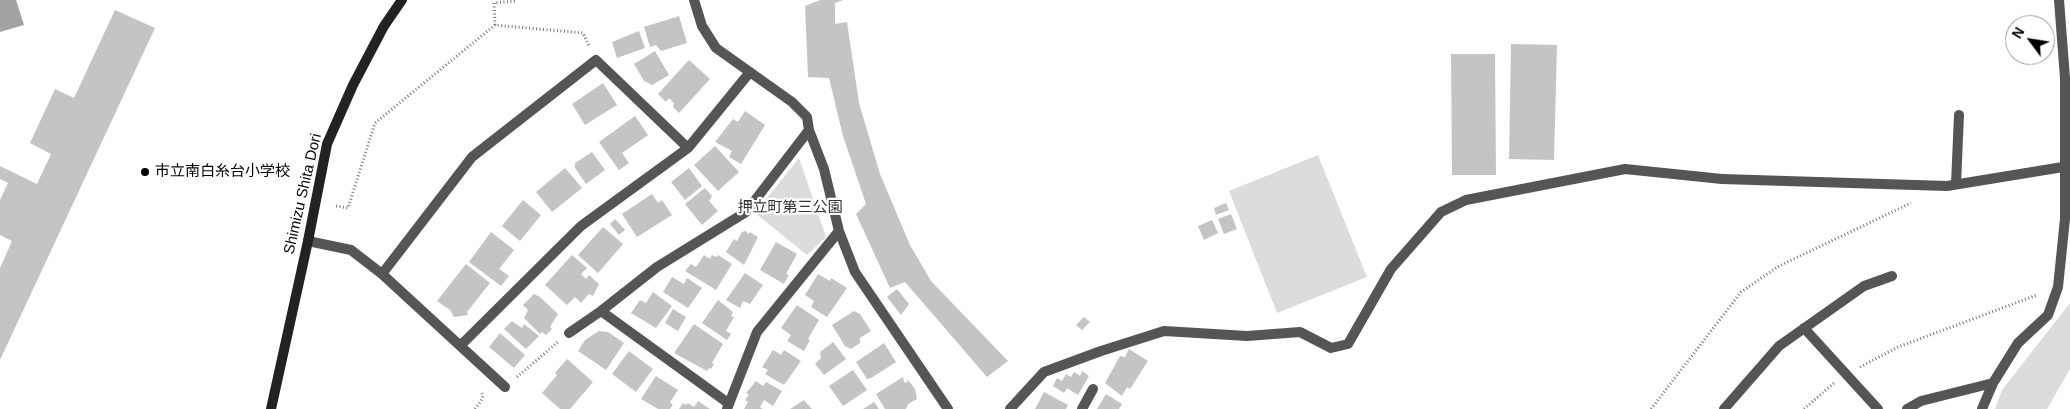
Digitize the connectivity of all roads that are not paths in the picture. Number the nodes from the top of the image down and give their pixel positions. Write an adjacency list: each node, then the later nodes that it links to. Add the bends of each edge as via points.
1 (402, 0): 12 (street, Shimizu Shita Dori, via 384,26 326,144)
2 (2059, 0): 8 (street)
3 (697, 2): 4 (street, via 702,26 716,48)
4 (750, 72): 6 (street, via 792,102 807,117); 7 (street)
5 (1959, 115): 9 (street)
6 (809, 130): 11 (street, via 824,168); 15 (street, via 746,212 657,267)
7 (688, 148): 13 (street, via 596,60 472,157); 18 (street, via 581,226)
8 (2067, 168): 9 (street); 10 (street)
9 (1956, 184): 25 (street, via 1722,179 1626,169 1466,200 1441,212 1391,269 1348,344 1331,348 1300,332 1247,336 1164,331 1044,372)
10 (2067, 219): 19 (street, via 2058,287 2048,315 2018,343)
11 (839, 231): 22 (street, via 757,332); 23 (street, via 855,272)
12 (308, 241): 13 (street, via 351,250); 24 (street, Shimizu Shita Dori)
13 (382, 274): 18 (street)
14 (1892, 276): 16 (street, via 1864,286)
15 (601, 311): 17 (street); 22 (street)
16 (1804, 328): 27 (street, via 1779,346); 28 (street)
17 (569, 332)
18 (461, 345): 20 (street)
19 (1993, 383): 29 (street, via 1921,401); 30 (street)
20 (505, 387)
21 (1093, 389): 26 (street)
22 (728, 406)
23 (946, 408)
24 (271, 409)
25 (1010, 409)
26 (1082, 409)
27 (1724, 409)
28 (1878, 409)
29 (1907, 409)
30 (1982, 409)

